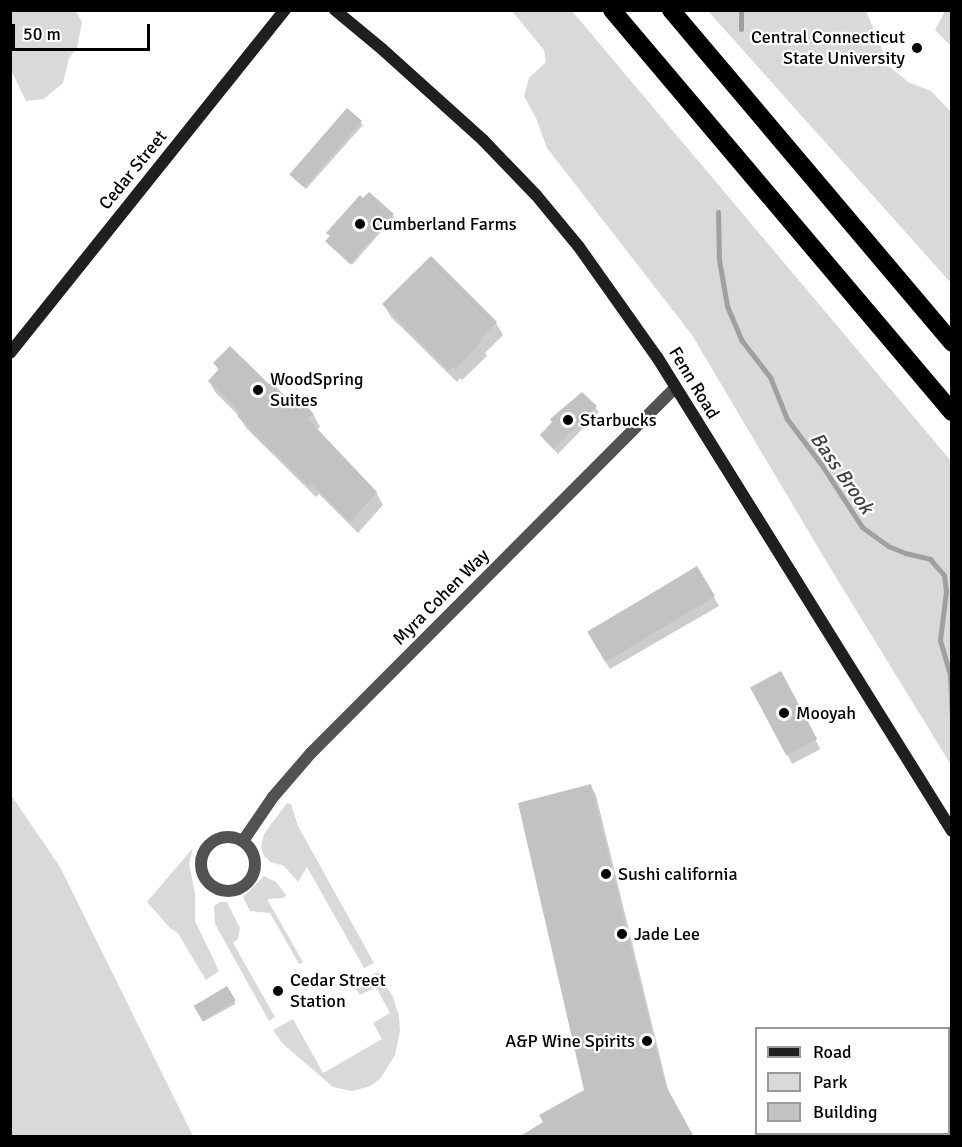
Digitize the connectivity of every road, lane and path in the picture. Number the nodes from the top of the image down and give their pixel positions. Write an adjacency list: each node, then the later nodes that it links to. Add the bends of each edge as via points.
1 (285, 10): 6 (main road, Cedar Street)
2 (335, 10): 7 (main road, Fenn Road, via 452,111 524,181 586,257)
3 (612, 10): 8 (highway)
4 (671, 10): 5 (highway)
5 (951, 343)
6 (10, 353)
7 (675, 388): 9 (main road, Fenn Road); 10 (street, Myra Cohen Way, via 311,753 273,797)
8 (951, 412)
9 (951, 831)
10 (243, 841): 10 (street, via 226,836 205,849 201,866 213,887 238,890 251,879 256,862)

